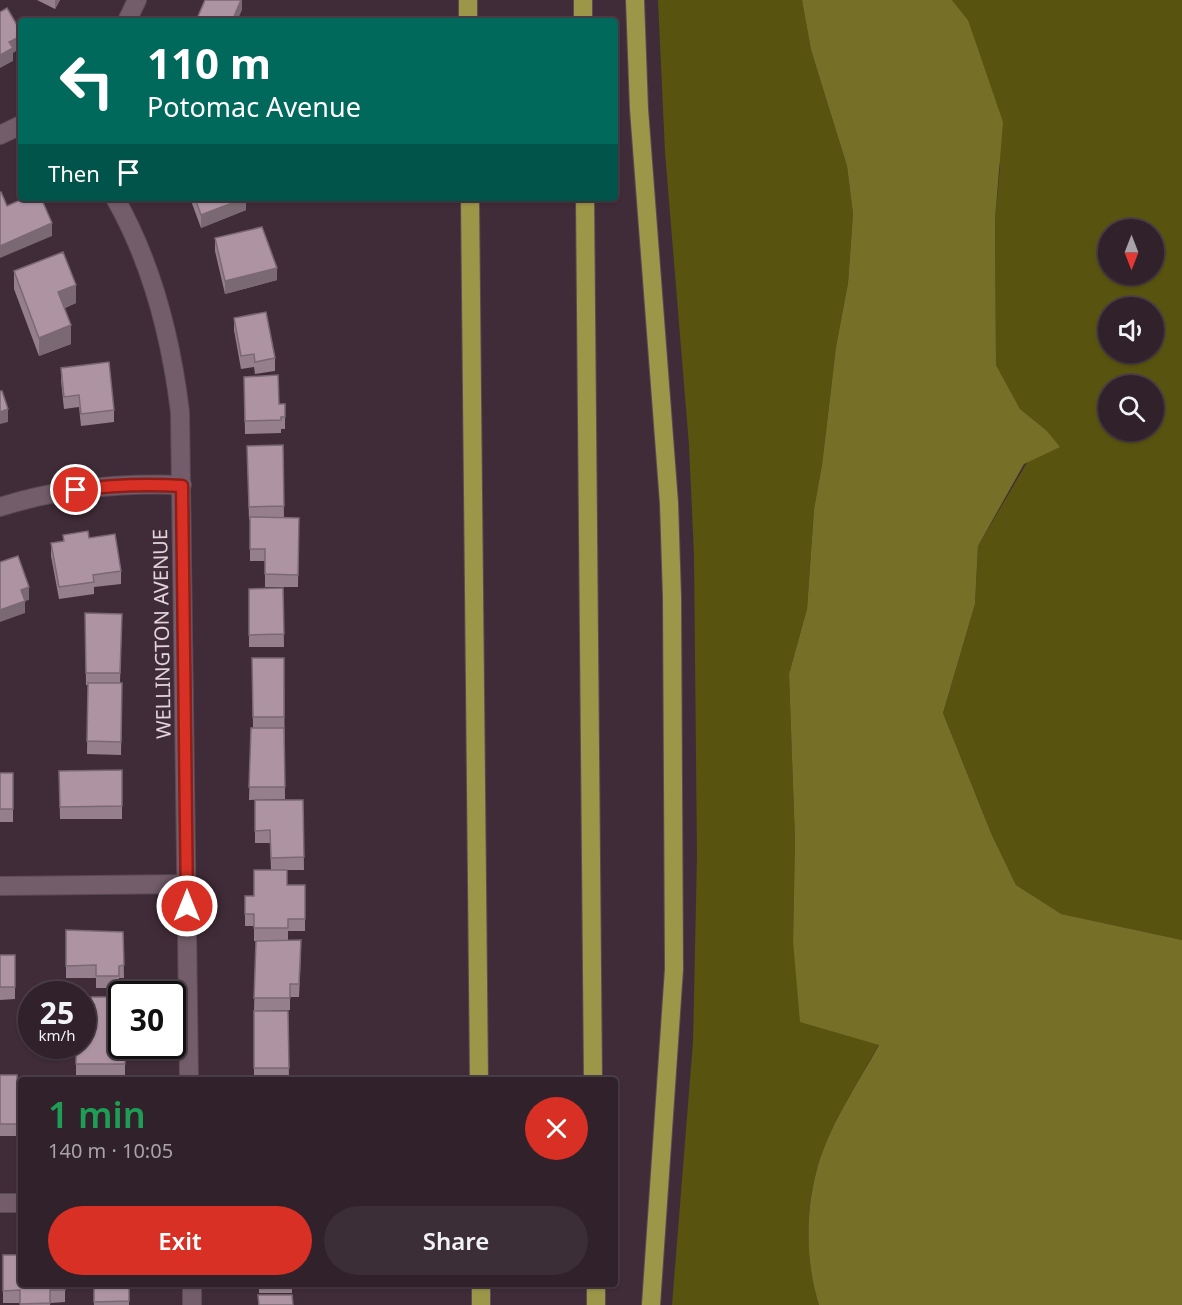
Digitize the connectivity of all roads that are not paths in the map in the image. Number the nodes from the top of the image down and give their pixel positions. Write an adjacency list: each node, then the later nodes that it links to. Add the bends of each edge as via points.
1 (137, 0): 5 (street)
2 (468, 0): 6 (highway)
3 (583, 0): 7 (highway)
4 (635, 0): 28 (highway, via 639,109 669,503 672,609 674,969)
5 (128, 18)
6 (468, 18)
7 (583, 18)
8 (18, 126): 9 (street)
9 (0, 135)
10 (116, 201): 13 (street, WELLINGTON AVENUE, via 152,283 166,329 180,412)
11 (470, 201): 18 (highway)
12 (585, 201): 19 (highway)
13 (182, 486): 14 (street, via 111,485 41,495); 15 (street, WELLINGTON AVENUE)
14 (0, 507)
15 (187, 884): 16 (street); 17 (street, WELLINGTON AVENUE)
16 (0, 886)
17 (189, 1077)
18 (479, 1077)
19 (593, 1077)
20 (0, 1203): 21 (street)
21 (18, 1203)
22 (192, 1287): 25 (street)
23 (481, 1287): 26 (highway)
24 (596, 1287): 27 (highway)
25 (192, 1305)
26 (481, 1305)
27 (596, 1305)
28 (651, 1305)

